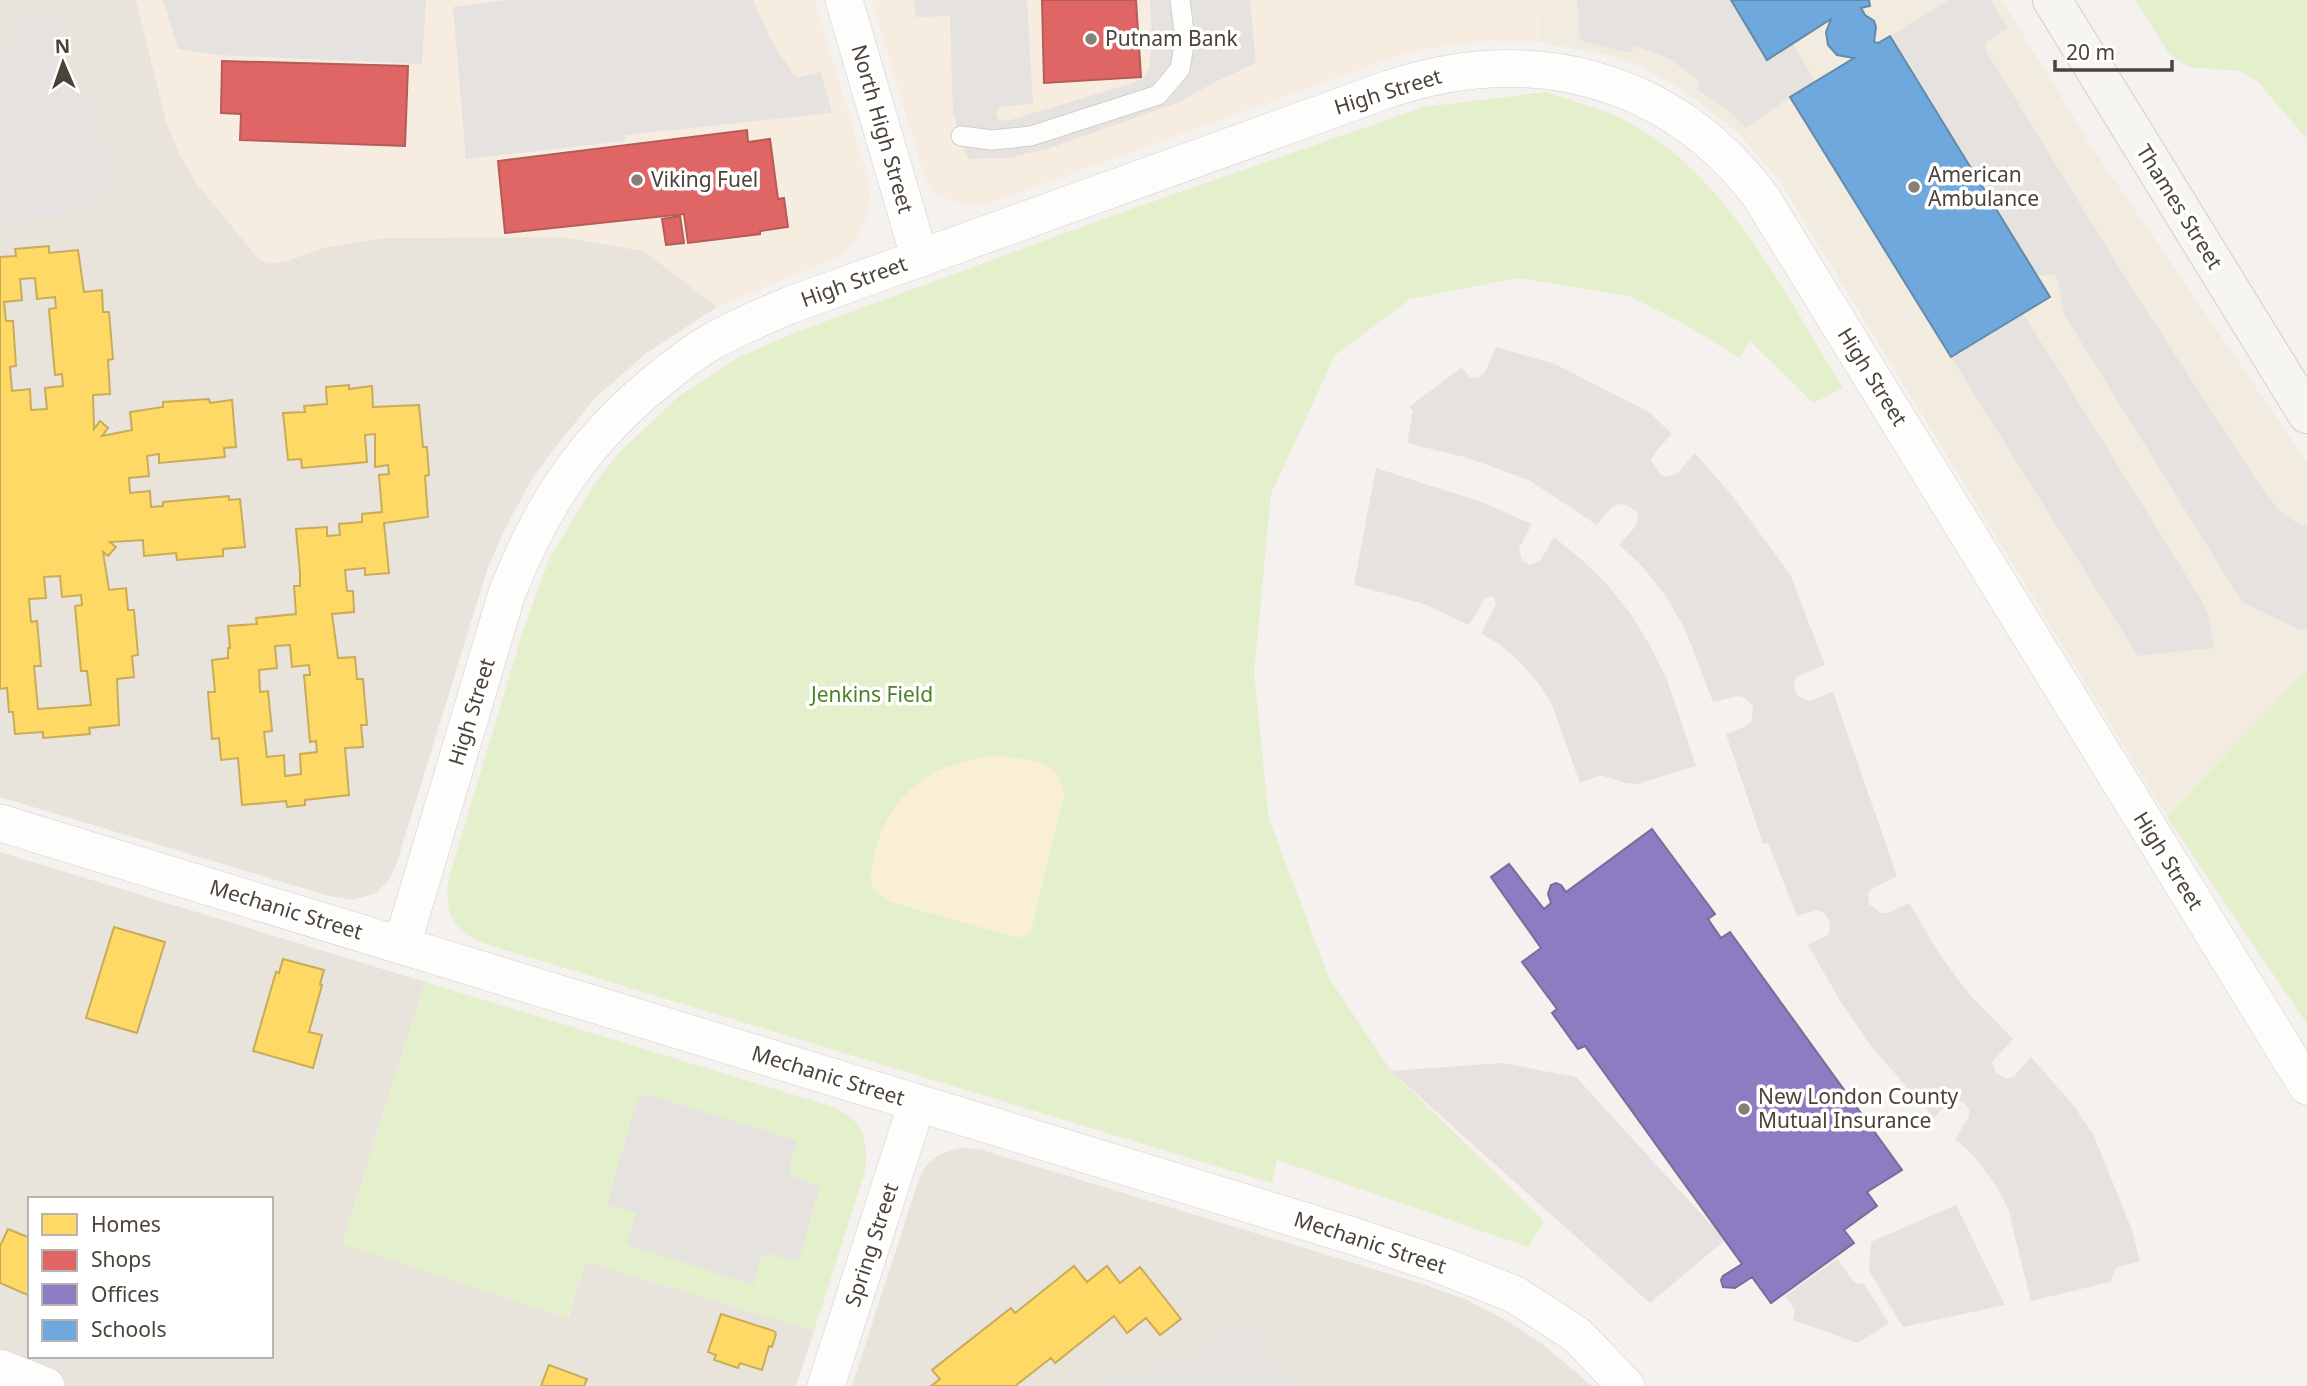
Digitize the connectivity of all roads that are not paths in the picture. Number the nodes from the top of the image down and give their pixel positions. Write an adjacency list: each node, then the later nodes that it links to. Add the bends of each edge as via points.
1 (844, 0): 5 (street, North High Street)
2 (1180, 0): 4 (lane, via 1185,40 1180,68 1158,95 1031,136 992,140)
3 (2052, 0): 6 (main road, Thames Street)
4 (961, 136)
5 (919, 259): 8 (street, High Street, via 790,305 710,342 641,394 578,461 537,525 508,593); 9 (street, High Street, via 1389,89 1444,74 1525,69 1576,75 1618,86 1662,108 1716,147 1761,197)
6 (2307, 414)
7 (0, 822): 8 (street, Mechanic Street)
8 (402, 945): 10 (street, Mechanic Street)
9 (2307, 1086)
10 (917, 1103): 13 (street, Spring Street); 14 (street, Mechanic Street, via 1349,1235 1514,1294 1577,1335)
11 (0, 1368): 12 (street)
12 (46, 1386)
13 (826, 1386)
14 (1626, 1386)

